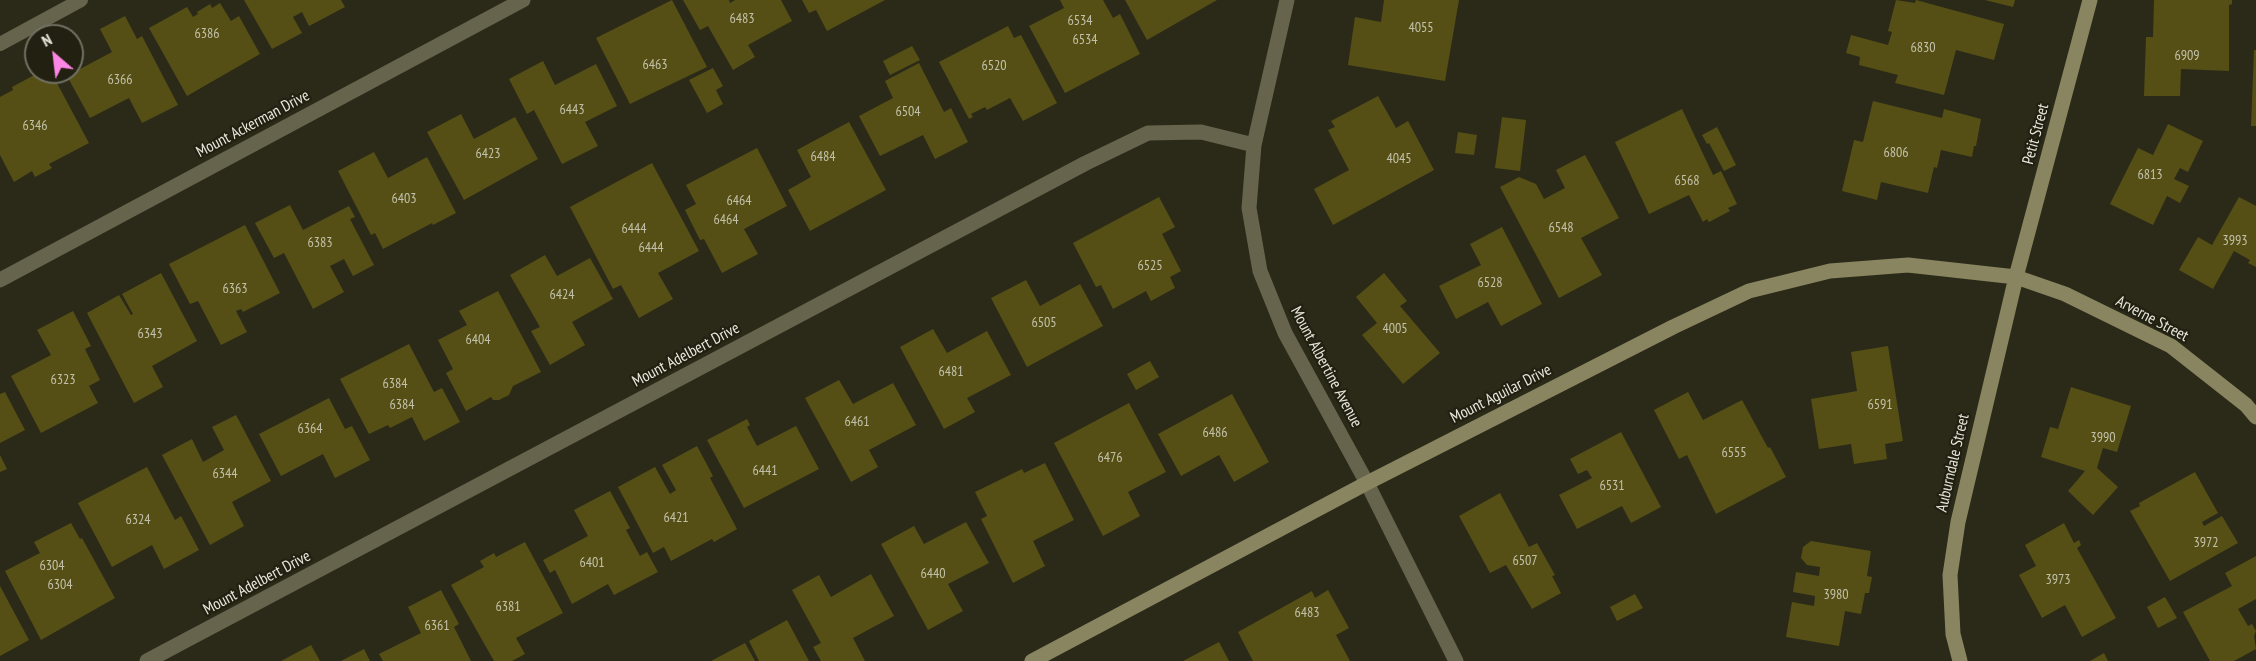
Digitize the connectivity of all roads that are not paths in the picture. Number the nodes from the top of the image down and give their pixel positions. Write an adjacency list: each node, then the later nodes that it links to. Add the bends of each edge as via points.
1 (81, 0): 5 (lane)
2 (523, 0): 8 (street, Mount Ackerman Drive)
3 (1287, 0): 6 (street, Mount Albertine Avenue)
4 (2090, 0): 7 (street, Petit Street)
5 (0, 44)
6 (1254, 146): 10 (street, Mount Albertine Avenue, via 1249,208 1260,271 1285,333); 11 (street, Mount Adelbert Drive, via 1201,132 1148,133)
7 (2016, 277): 9 (street, Arverne Street, via 2065,294 2171,346); 10 (street, Mount Aguilar Drive, via 1908,265 1830,271 1749,291); 14 (street, Auburndale Street, via 1958,522 1950,575 1953,634)
8 (0, 280)
9 (2256, 417)
10 (1367, 483): 12 (street, Mount Aguilar Drive); 13 (street, Mount Albertine Avenue)
11 (147, 661)
12 (1032, 661)
13 (1456, 661)
14 (1960, 661)

